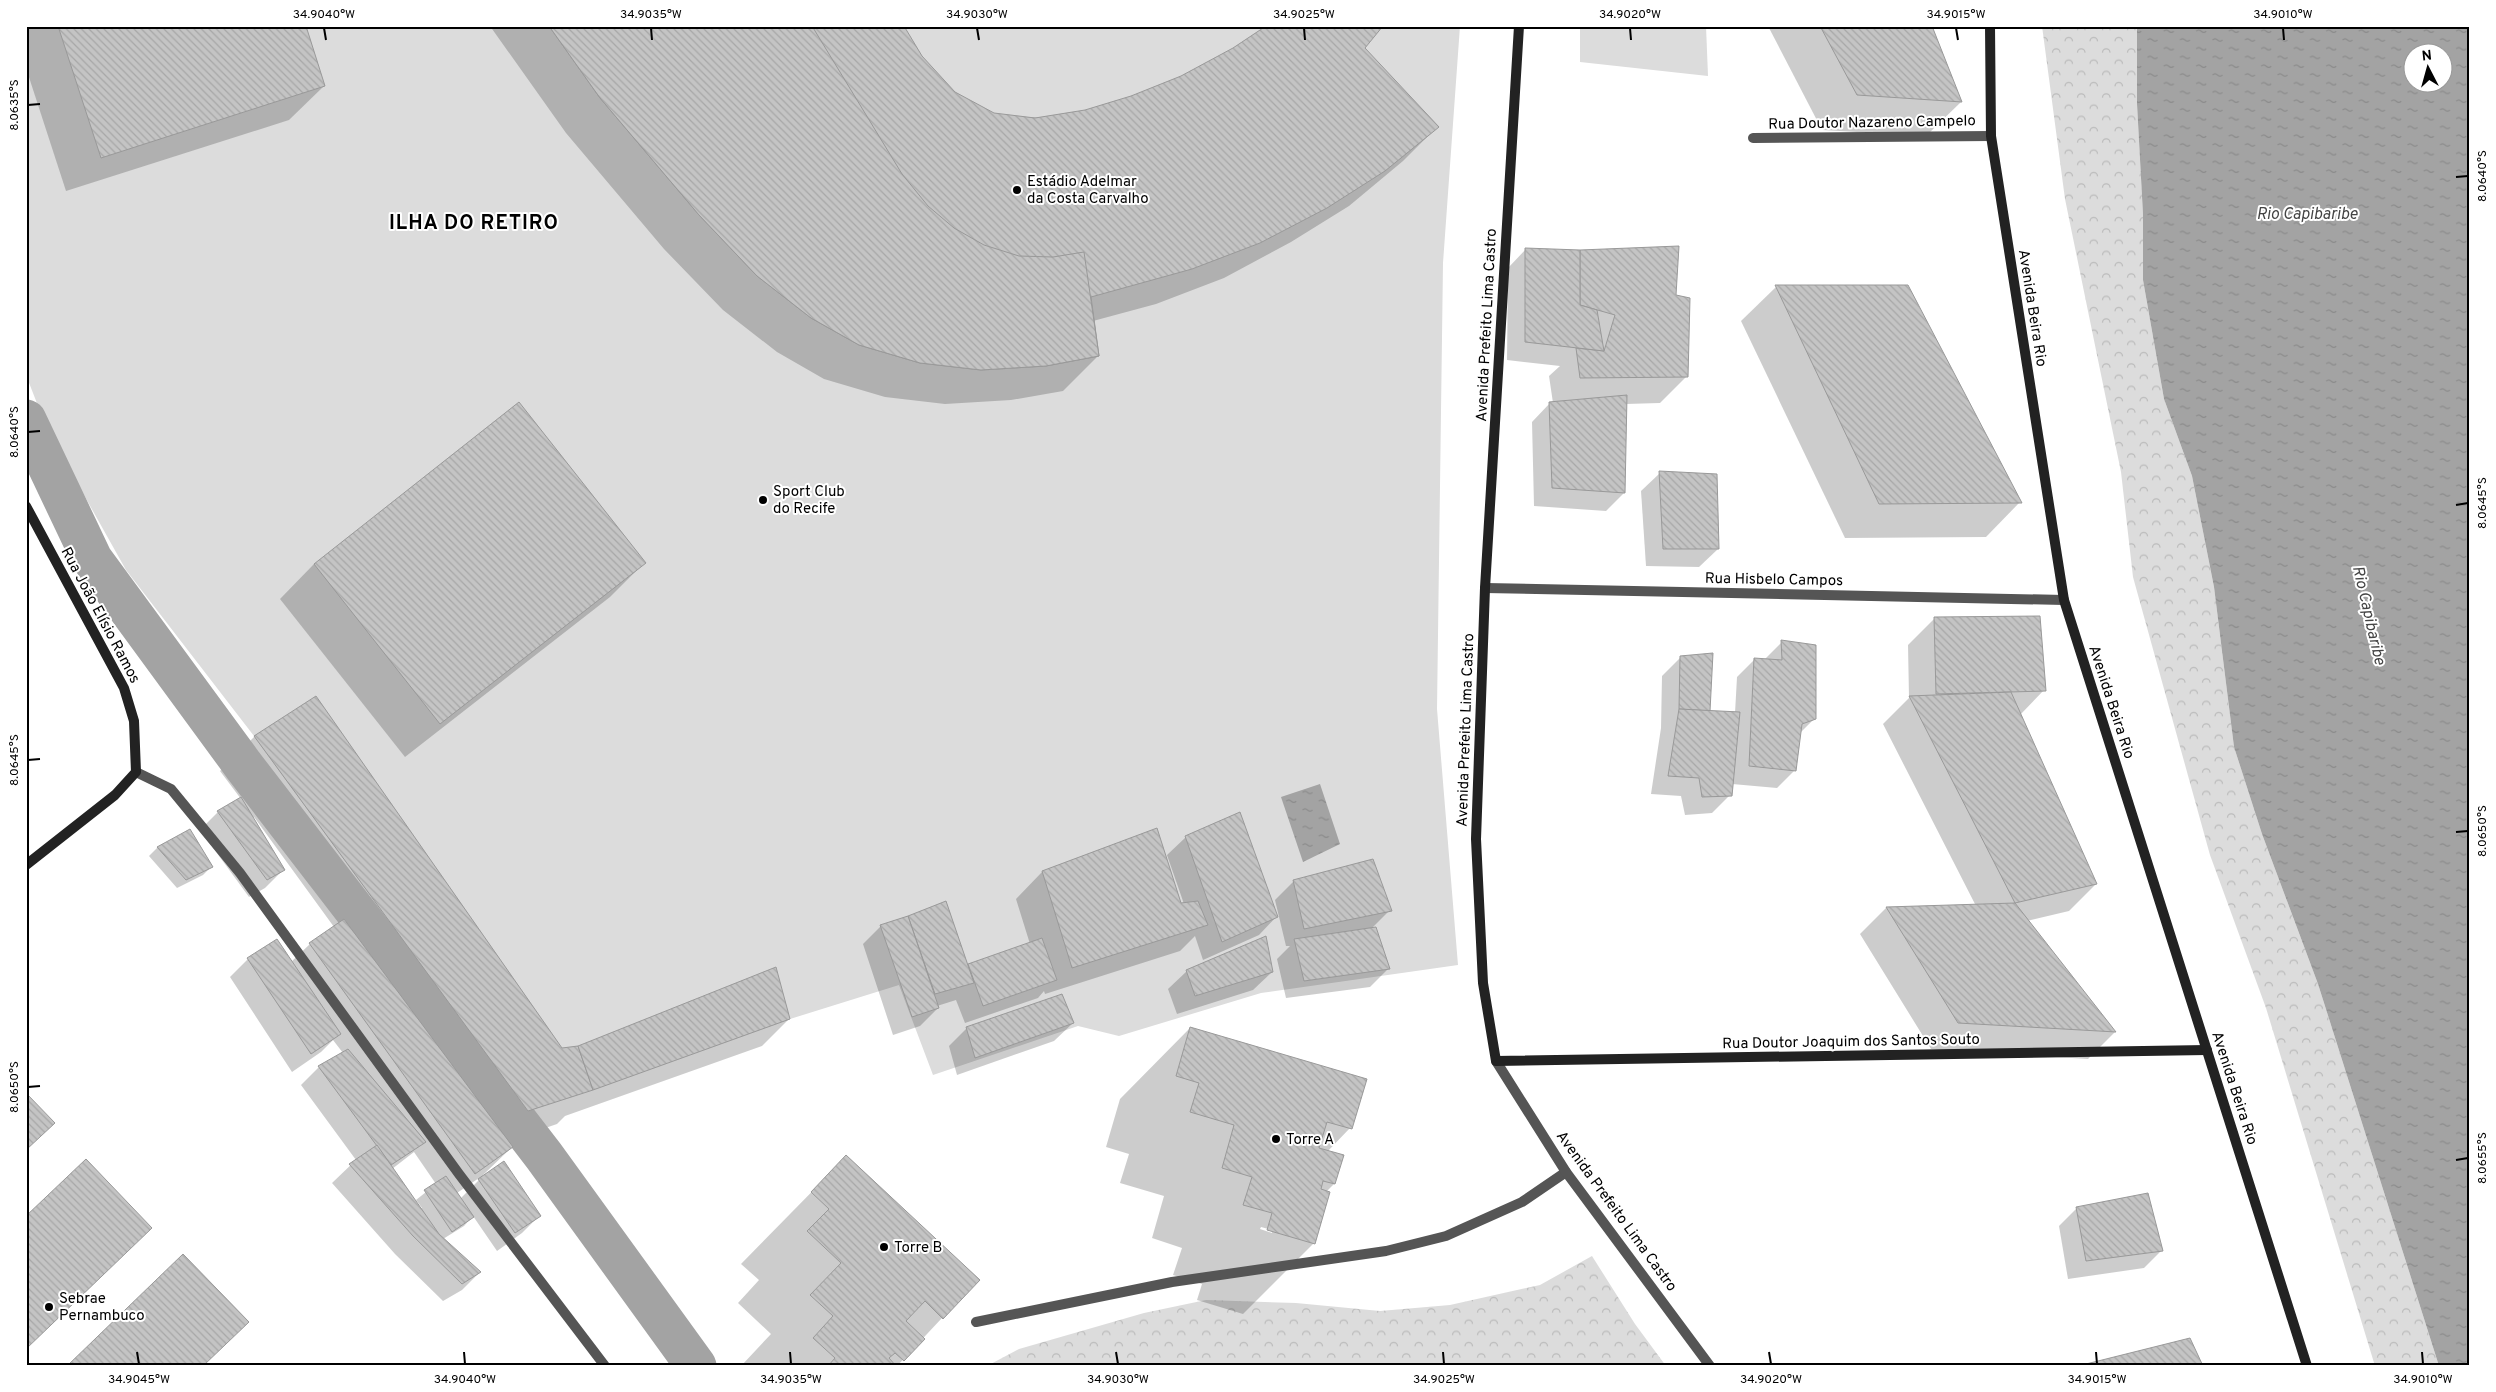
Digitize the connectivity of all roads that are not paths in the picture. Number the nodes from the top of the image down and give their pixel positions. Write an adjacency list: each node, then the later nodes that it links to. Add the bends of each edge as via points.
1 (1519, 26): 6 (main road, Avenida Prefeito Lima Castro)
2 (1990, 26): 3 (main road, Avenida Beira Rio)
3 (1991, 136): 4 (street, Rua Doutor Nazareno Campelo); 7 (main road, Avenida Beira Rio)
4 (1753, 138)
5 (26, 506): 8 (main road, Rua João Elísio Ramos, via 124,688 134,721)
6 (1485, 588): 7 (street, Rua Hisbelo Campos); 11 (main road, Avenida Prefeito Lima Castro, via 1476,839 1483,983)
7 (2064, 600): 10 (main road, Avenida Beira Rio)
8 (136, 772): 9 (main road, via 115,795); 14 (street, via 172,789 240,873 459,1174)
9 (26, 865)
10 (2208, 1050): 11 (main road, Rua Doutor Joaquim dos Santos Souto); 16 (main road, Avenida Beira Rio)
11 (1496, 1062): 12 (street, Avenida Prefeito Lima Castro)
12 (1566, 1172): 13 (street, via 1522,1202 1446,1236 1386,1250 1172,1282); 15 (street, Avenida Prefeito Lima Castro)
13 (976, 1322)
14 (605, 1366)
15 (1710, 1366)
16 (2307, 1366)

